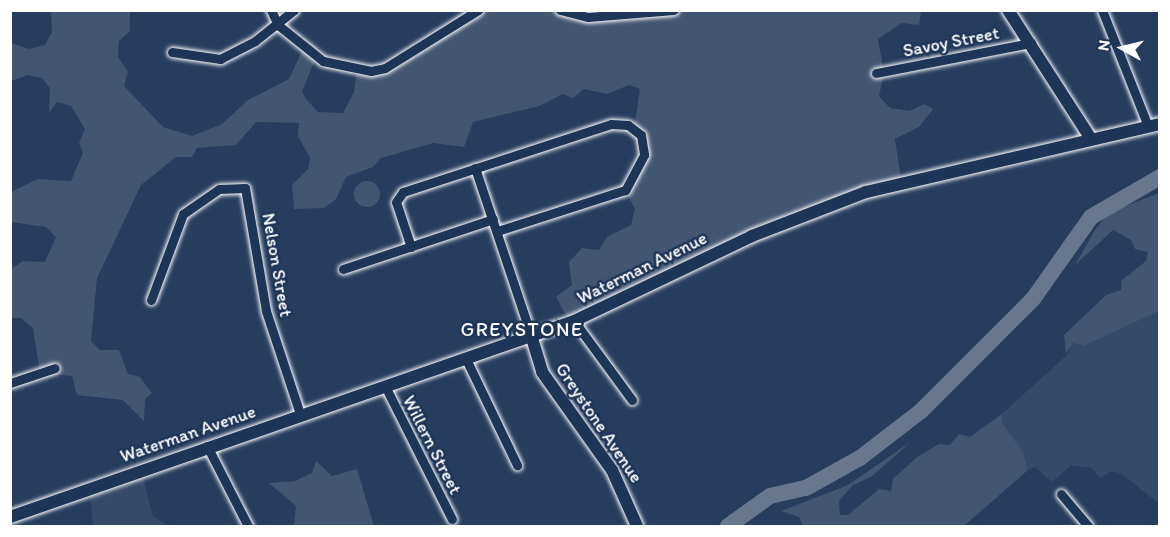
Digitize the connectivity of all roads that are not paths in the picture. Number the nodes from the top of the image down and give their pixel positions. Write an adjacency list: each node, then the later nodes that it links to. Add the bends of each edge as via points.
1 (271, 10): 8 (street)
2 (294, 10): 8 (street)
3 (478, 10): 8 (street, via 385,68 371,70 323,61)
4 (560, 10): 5 (street, via 588,17)
5 (674, 10)
6 (1008, 10): 9 (main road)
7 (1102, 10): 12 (street)
8 (278, 25): 10 (street, via 220,59)
9 (1031, 43): 11 (street, Savoy Street); 13 (main road)
10 (172, 52)
11 (876, 73)
12 (1154, 125): 13 (main road, Waterman Avenue)
13 (1091, 139): 20 (main road, Waterman Avenue, via 866,192 752,236)
14 (475, 168): 15 (street, Greystone Avenue); 16 (street, via 611,124 634,129 644,152 636,178 625,190); 17 (street, via 396,196)
15 (493, 219): 16 (street, Greystone Avenue); 17 (street)
16 (497, 231): 21 (street, Greystone Avenue)
17 (411, 247): 18 (street)
18 (343, 269)
19 (151, 300): 27 (street, Nelson Street, via 174,229 188,209 219,189 247,190 266,311)
20 (574, 321): 21 (main road, Waterman Avenue); 26 (street)
21 (531, 335): 22 (main road, Waterman Avenue); 34 (main road, Greystone Avenue, via 542,372 612,470)
22 (466, 359): 25 (main road, Waterman Avenue); 29 (street)
23 (55, 368): 24 (street)
24 (10, 382)
25 (385, 386): 27 (main road, Waterman Avenue); 31 (street, Willern Street)
26 (632, 400)
27 (300, 414): 28 (main road, Waterman Avenue)
28 (207, 446): 32 (main road, Waterman Avenue); 33 (street)
29 (517, 465)
30 (1061, 494): 35 (street)
31 (452, 519)
32 (12, 520)
33 (248, 526)
34 (637, 526)
35 (1088, 526)

